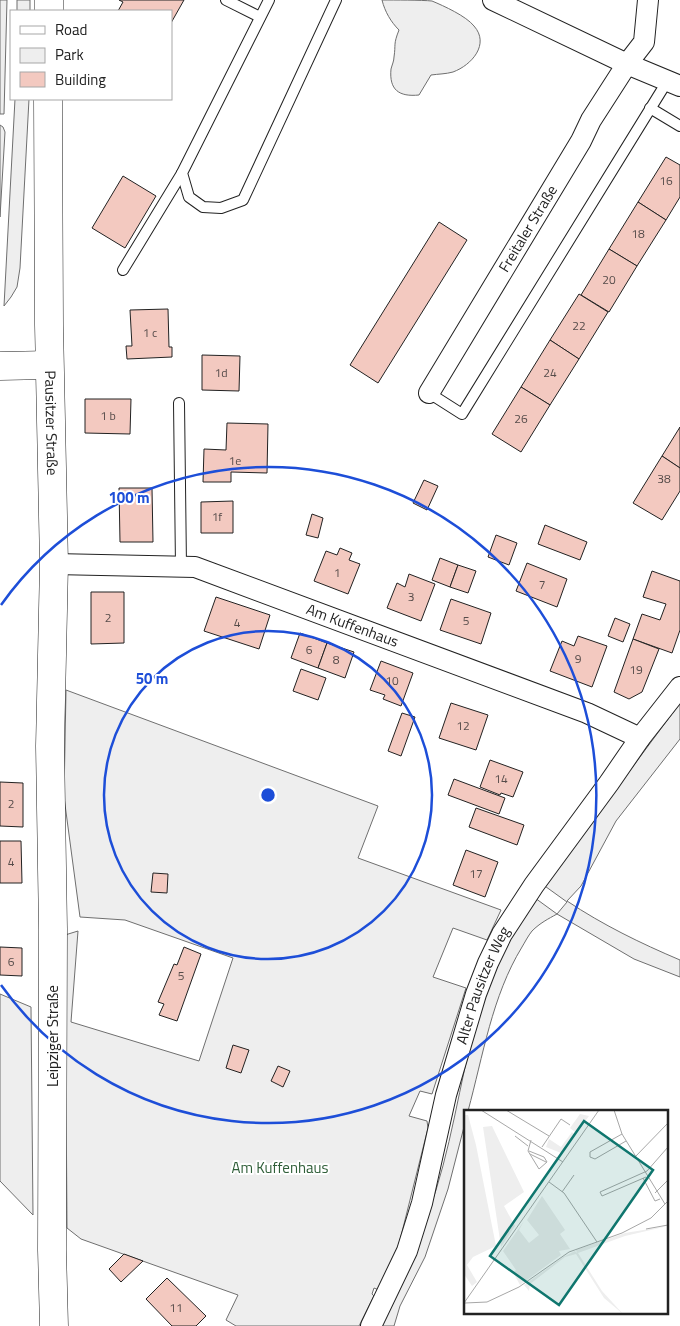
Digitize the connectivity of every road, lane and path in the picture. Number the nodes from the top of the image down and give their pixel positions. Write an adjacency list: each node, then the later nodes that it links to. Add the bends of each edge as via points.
1 (226, 0): 6 (lane)
2 (269, 0): 6 (lane)
3 (336, 0): 12 (lane, via 243,200 221,208 203,207 189,197)
4 (648, 0): 7 (street, Freitaler Straße, via 644,42)
5 (499, 1): 7 (street)
6 (260, 16): 12 (lane)
7 (627, 64): 8 (street); 16 (street, Freitaler Straße)
8 (674, 83): 10 (lane)
9 (48, 100): 14 (street, Pausitzer Straße)
10 (650, 108): 11 (lane); 16 (lane, via 462,414)
11 (680, 126)
12 (182, 173): 13 (lane)
13 (123, 270)
14 (49, 365): 15 (street); 18 (street, Pausitzer Straße)
15 (0, 366)
16 (429, 393)
17 (180, 403): 19 (lane)
18 (54, 564): 19 (street, Am Kuffenhaus); 22 (street, Pausitzer Straße)
19 (181, 566): 21 (street, Am Kuffenhaus, via 195,567 587,713)
20 (680, 687): 21 (street, Alter Pausitzer Weg)
21 (640, 738): 24 (street, Alter Pausitzer Weg, via 534,886 502,934 488,963 446,1095 422,1203 407,1251)
22 (50, 746): 23 (street, Leipziger Straße)
23 (54, 1326)
24 (371, 1326)

